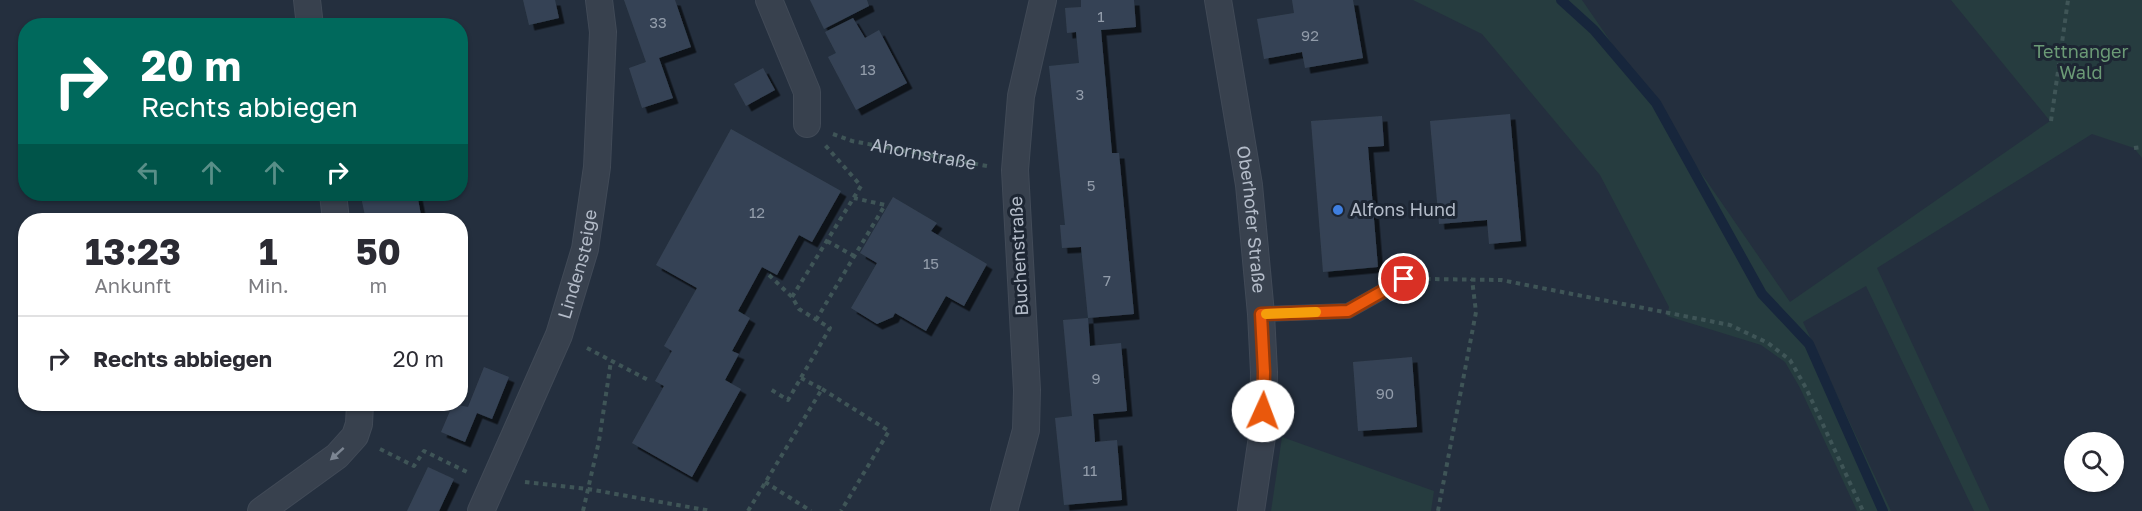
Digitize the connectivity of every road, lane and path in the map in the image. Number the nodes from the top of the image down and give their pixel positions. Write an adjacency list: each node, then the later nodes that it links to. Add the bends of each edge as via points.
1 (307, 0): 7 (street)
2 (599, 0): 23 (street, Lindensteige, via 603,32 597,167 585,249)
3 (769, 0): 9 (street, via 807,92)
4 (1043, 0): 42 (street, Buchenstraße, via 1021,96 1015,170 1026,430)
5 (1218, 0): 21 (street, Oberhofer Straße, via 1249,185)
6 (2068, 0): 8 (path)
7 (309, 18)
8 (2051, 121)
9 (807, 124): 14 (path, via 861,186)
10 (852, 141): 13 (path, Ahornstraße)
11 (2142, 147): 12 (path)
12 (2134, 148)
13 (995, 168)
14 (854, 198): 15 (path); 16 (path, via 885,205)
15 (827, 241): 16 (path); 20 (path)
16 (854, 256): 22 (path)
17 (769, 275): 20 (path)
18 (1404, 279): 19 (path); 21 (lane, via 1348,311)
19 (1472, 279): 44 (path, via 1476,312); 45 (path, via 1501,280 1730,325 1768,343 1790,360 1806,388)
20 (792, 297): 22 (path, via 799,309)
21 (1261, 314): 43 (street, Oberhofer Straße, via 1263,430)
22 (816, 320): 25 (path, via 830,328)
23 (559, 335): 24 (path); 36 (street, Lindensteige)
24 (611, 360): 26 (path); 34 (path)
25 (801, 378): 27 (path, via 788,400); 28 (path)
26 (650, 381)
27 (770, 389)
28 (822, 389): 33 (path); 41 (path, via 889,431)
29 (360, 411): 35 (street, one-way to 35, via 355,436 337,456)
30 (378, 448): 31 (path, via 414,466 424,451)
31 (468, 473)
32 (519, 481): 34 (path)
33 (765, 482): 39 (path); 40 (path)
34 (588, 489): 37 (path); 38 (path)
35 (261, 511)
36 (481, 511)
37 (583, 511)
38 (711, 511)
39 (748, 511)
40 (811, 511)
41 (841, 511)
42 (1004, 511)
43 (1251, 511)
44 (1438, 511)
45 (1863, 511)

